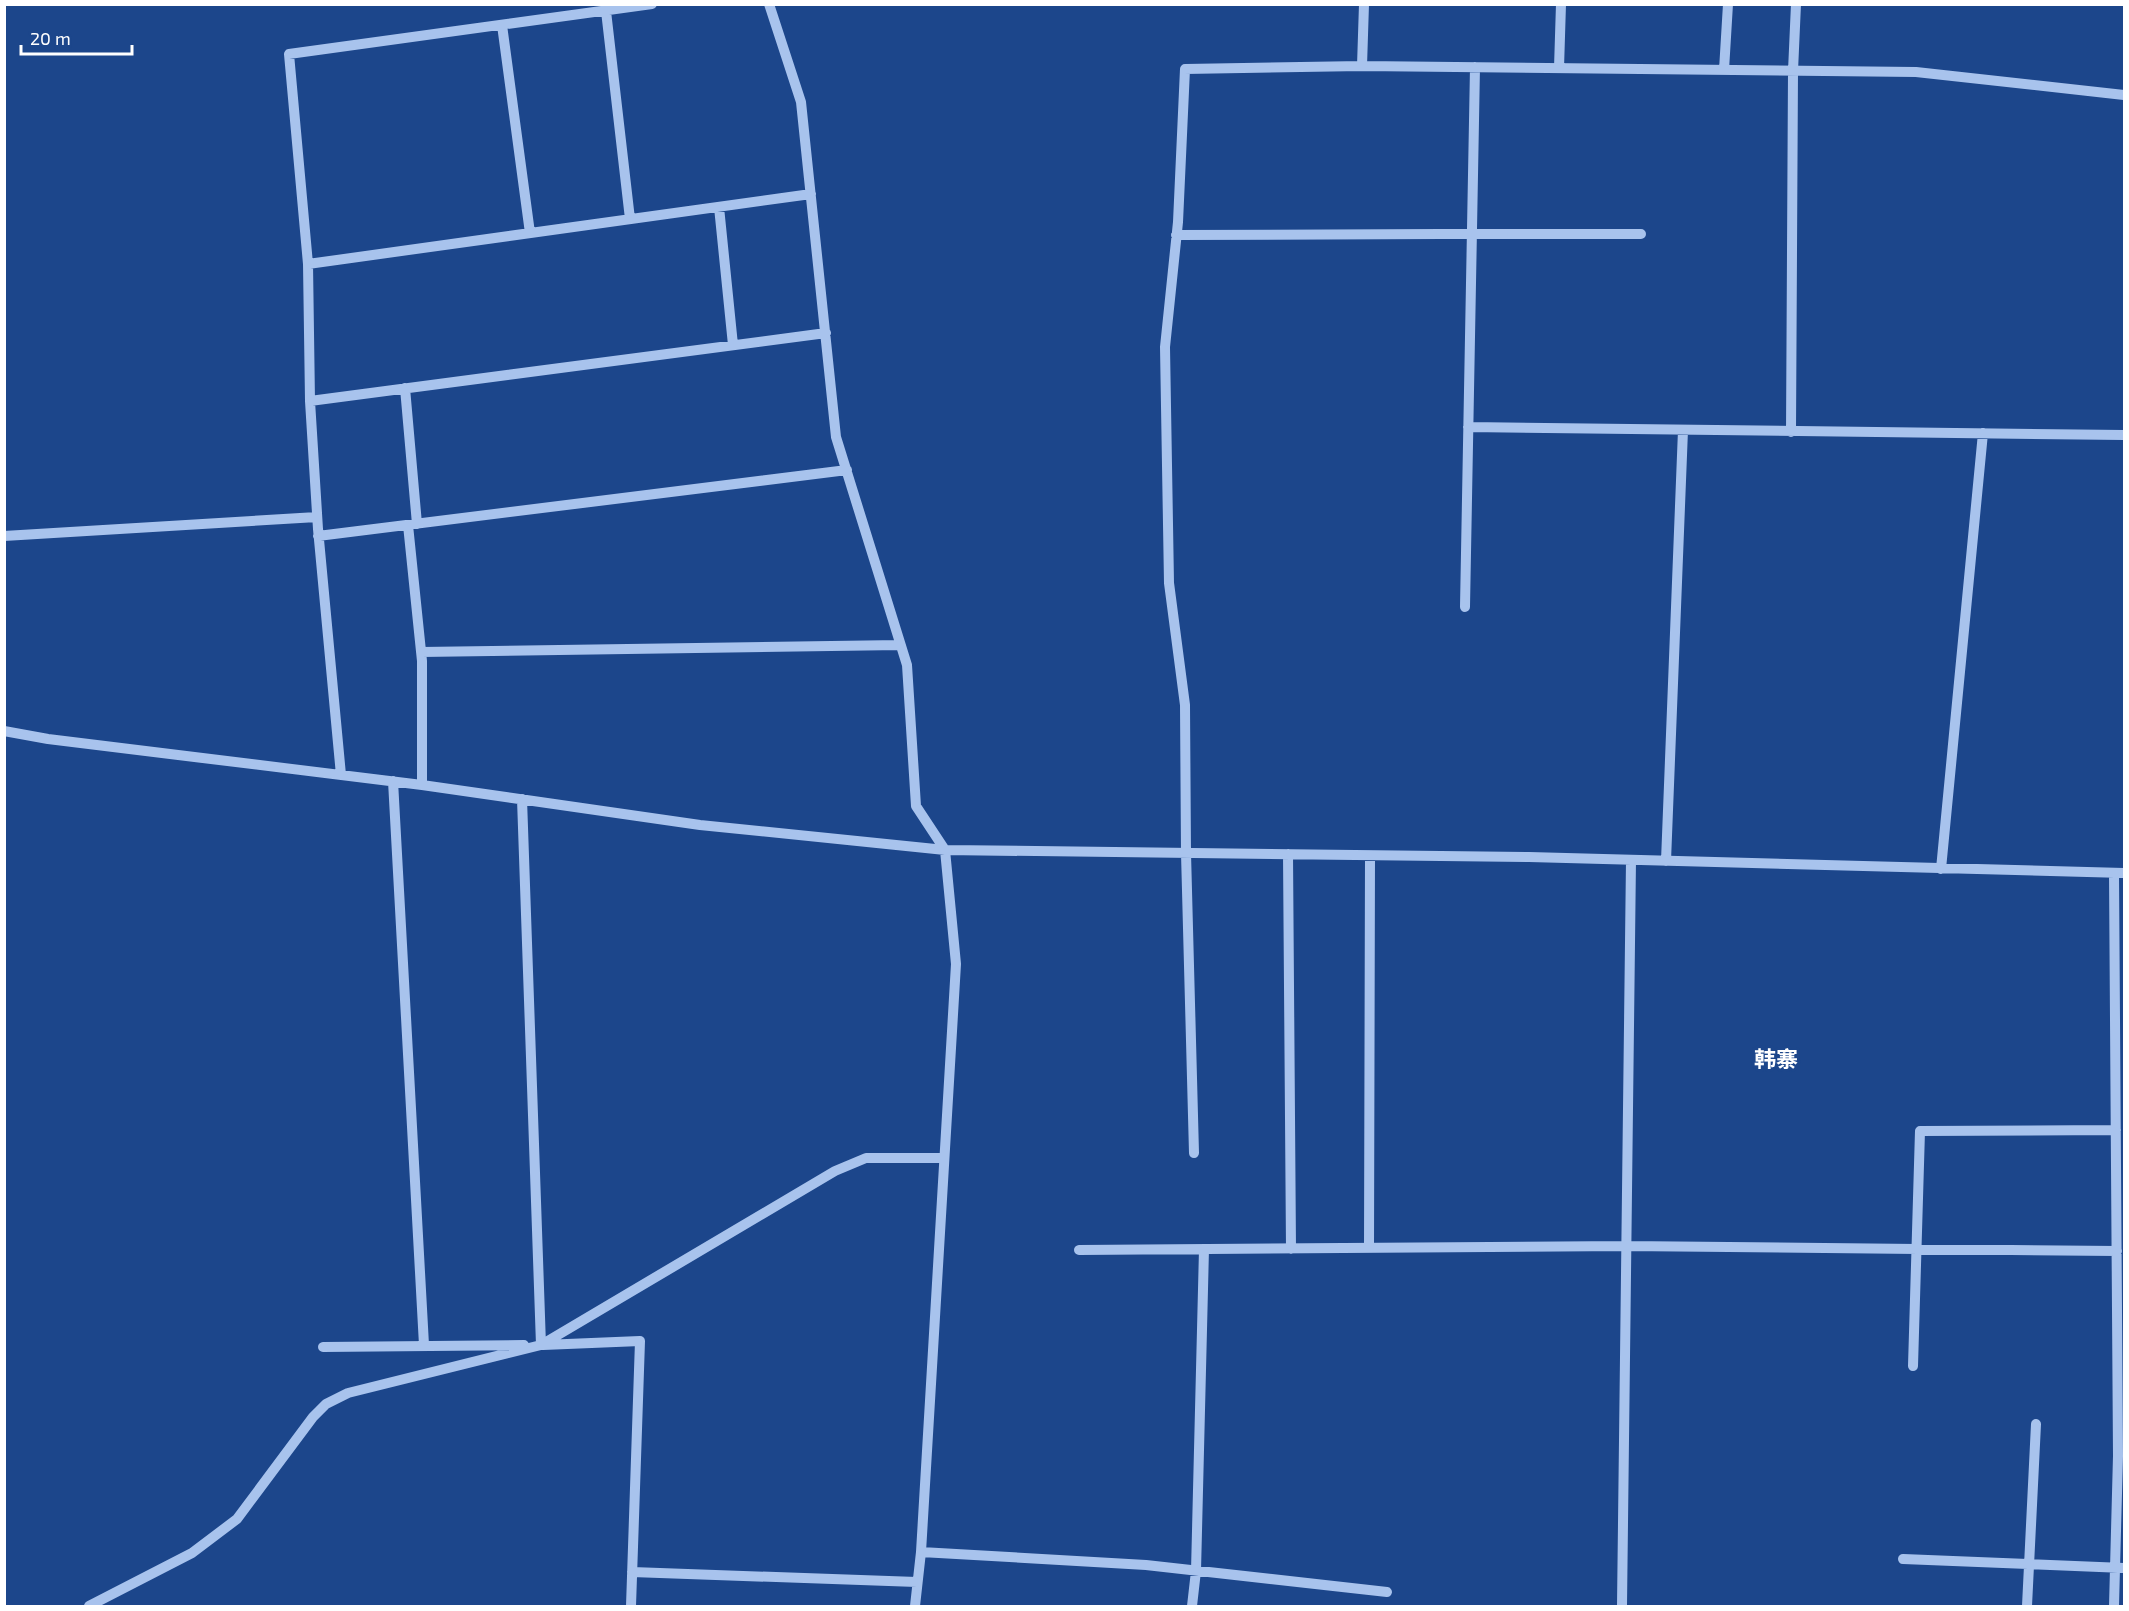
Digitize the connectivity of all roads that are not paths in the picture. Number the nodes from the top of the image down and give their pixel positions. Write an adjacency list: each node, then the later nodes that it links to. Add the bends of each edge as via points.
1 (652, 4): 7 (street)
2 (769, 4): 15 (street, via 801,102)
3 (1364, 4): 9 (street)
4 (1561, 4): 11 (street)
5 (1728, 4): 12 (street)
6 (1796, 4): 13 (street)
7 (600, 9): 8 (street); 17 (street)
8 (502, 25): 18 (street); 21 (street, via 289,54)
9 (1362, 66): 10 (street); 20 (street, via 1185,69)
10 (1475, 67): 11 (street); 26 (street)
11 (1559, 68): 12 (street)
12 (1724, 70): 13 (street)
13 (1793, 71): 14 (street, via 1916,72); 28 (street)
14 (2124, 95)
15 (811, 194): 16 (street); 22 (street)
16 (719, 207): 17 (street); 23 (street)
17 (630, 219): 18 (street)
18 (530, 233): 21 (street)
19 (1641, 234): 20 (street, bridge)
20 (1176, 235): 45 (street, via 1165,347 1169,583 1185,705)
21 (308, 264): 25 (street)
22 (826, 333): 23 (street); 31 (street, via 836,437)
23 (733, 345): 24 (street)
24 (405, 388): 25 (street); 33 (street)
25 (310, 401): 32 (street)
26 (1468, 427): 27 (street); 36 (street)
27 (1683, 430): 28 (street); 49 (street)
28 (1791, 432): 29 (street)
29 (1983, 434): 30 (street); 50 (street)
30 (2124, 435)
31 (847, 470): 33 (street); 37 (street)
32 (317, 517): 34 (street); 35 (street)
33 (412, 524): 35 (street); 38 (street)
34 (4, 536)
35 (318, 536): 40 (street)
36 (1465, 607)
37 (900, 645): 38 (street); 44 (street, via 907,665 916,806)
38 (422, 652): 42 (street)
39 (4, 731): 40 (street)
40 (341, 775): 41 (street)
41 (393, 781): 42 (street); 63 (street)
42 (423, 785): 43 (street)
43 (522, 799): 44 (street, via 700,825); 64 (street)
44 (945, 850): 45 (street); 54 (street, via 956,964)
45 (1186, 853): 46 (street); 53 (street)
46 (1288, 854): 47 (street); 58 (street)
47 (1370, 856): 48 (street); 56 (street)
48 (1631, 860): 49 (street); 55 (street)
49 (1666, 861): 50 (street)
50 (1941, 869): 51 (street)
51 (2119, 873): 52 (street)
52 (2116, 1130): 59 (street, via 1920,1131); 61 (street)
53 (1194, 1154)
54 (944, 1158): 64 (street, via 866,1158 835,1171); 69 (street)
55 (1626, 1246): 56 (street); 59 (street); 81 (street)
56 (1368, 1248): 58 (street)
57 (1204, 1249): 58 (street); 60 (street); 73 (street)
58 (1291, 1249)
59 (1918, 1249): 61 (street); 66 (street)
60 (1079, 1250)
61 (2117, 1251): 62 (street)
62 (2121, 1342): 68 (street)
63 (423, 1345): 64 (street); 65 (street)
64 (541, 1345): 74 (street, via 640,1341); 77 (street, via 348,1393 327,1404 313,1417 237,1519 192,1553)
65 (323, 1347)
66 (1913, 1366)
67 (2036, 1424): 71 (street)
68 (2121, 1456): 72 (street)
69 (921, 1552): 73 (street); 75 (street)
70 (1903, 1559): 71 (street)
71 (2029, 1564): 72 (street); 82 (street)
72 (2120, 1568): 83 (street)
73 (1196, 1571): 76 (street); 80 (street)
74 (632, 1572): 75 (street); 78 (street)
75 (917, 1582): 79 (street)
76 (1387, 1592)
77 (89, 1606)
78 (631, 1606)
79 (915, 1606)
80 (1192, 1606)
81 (1622, 1606)
82 (2027, 1606)
83 (2114, 1606)

